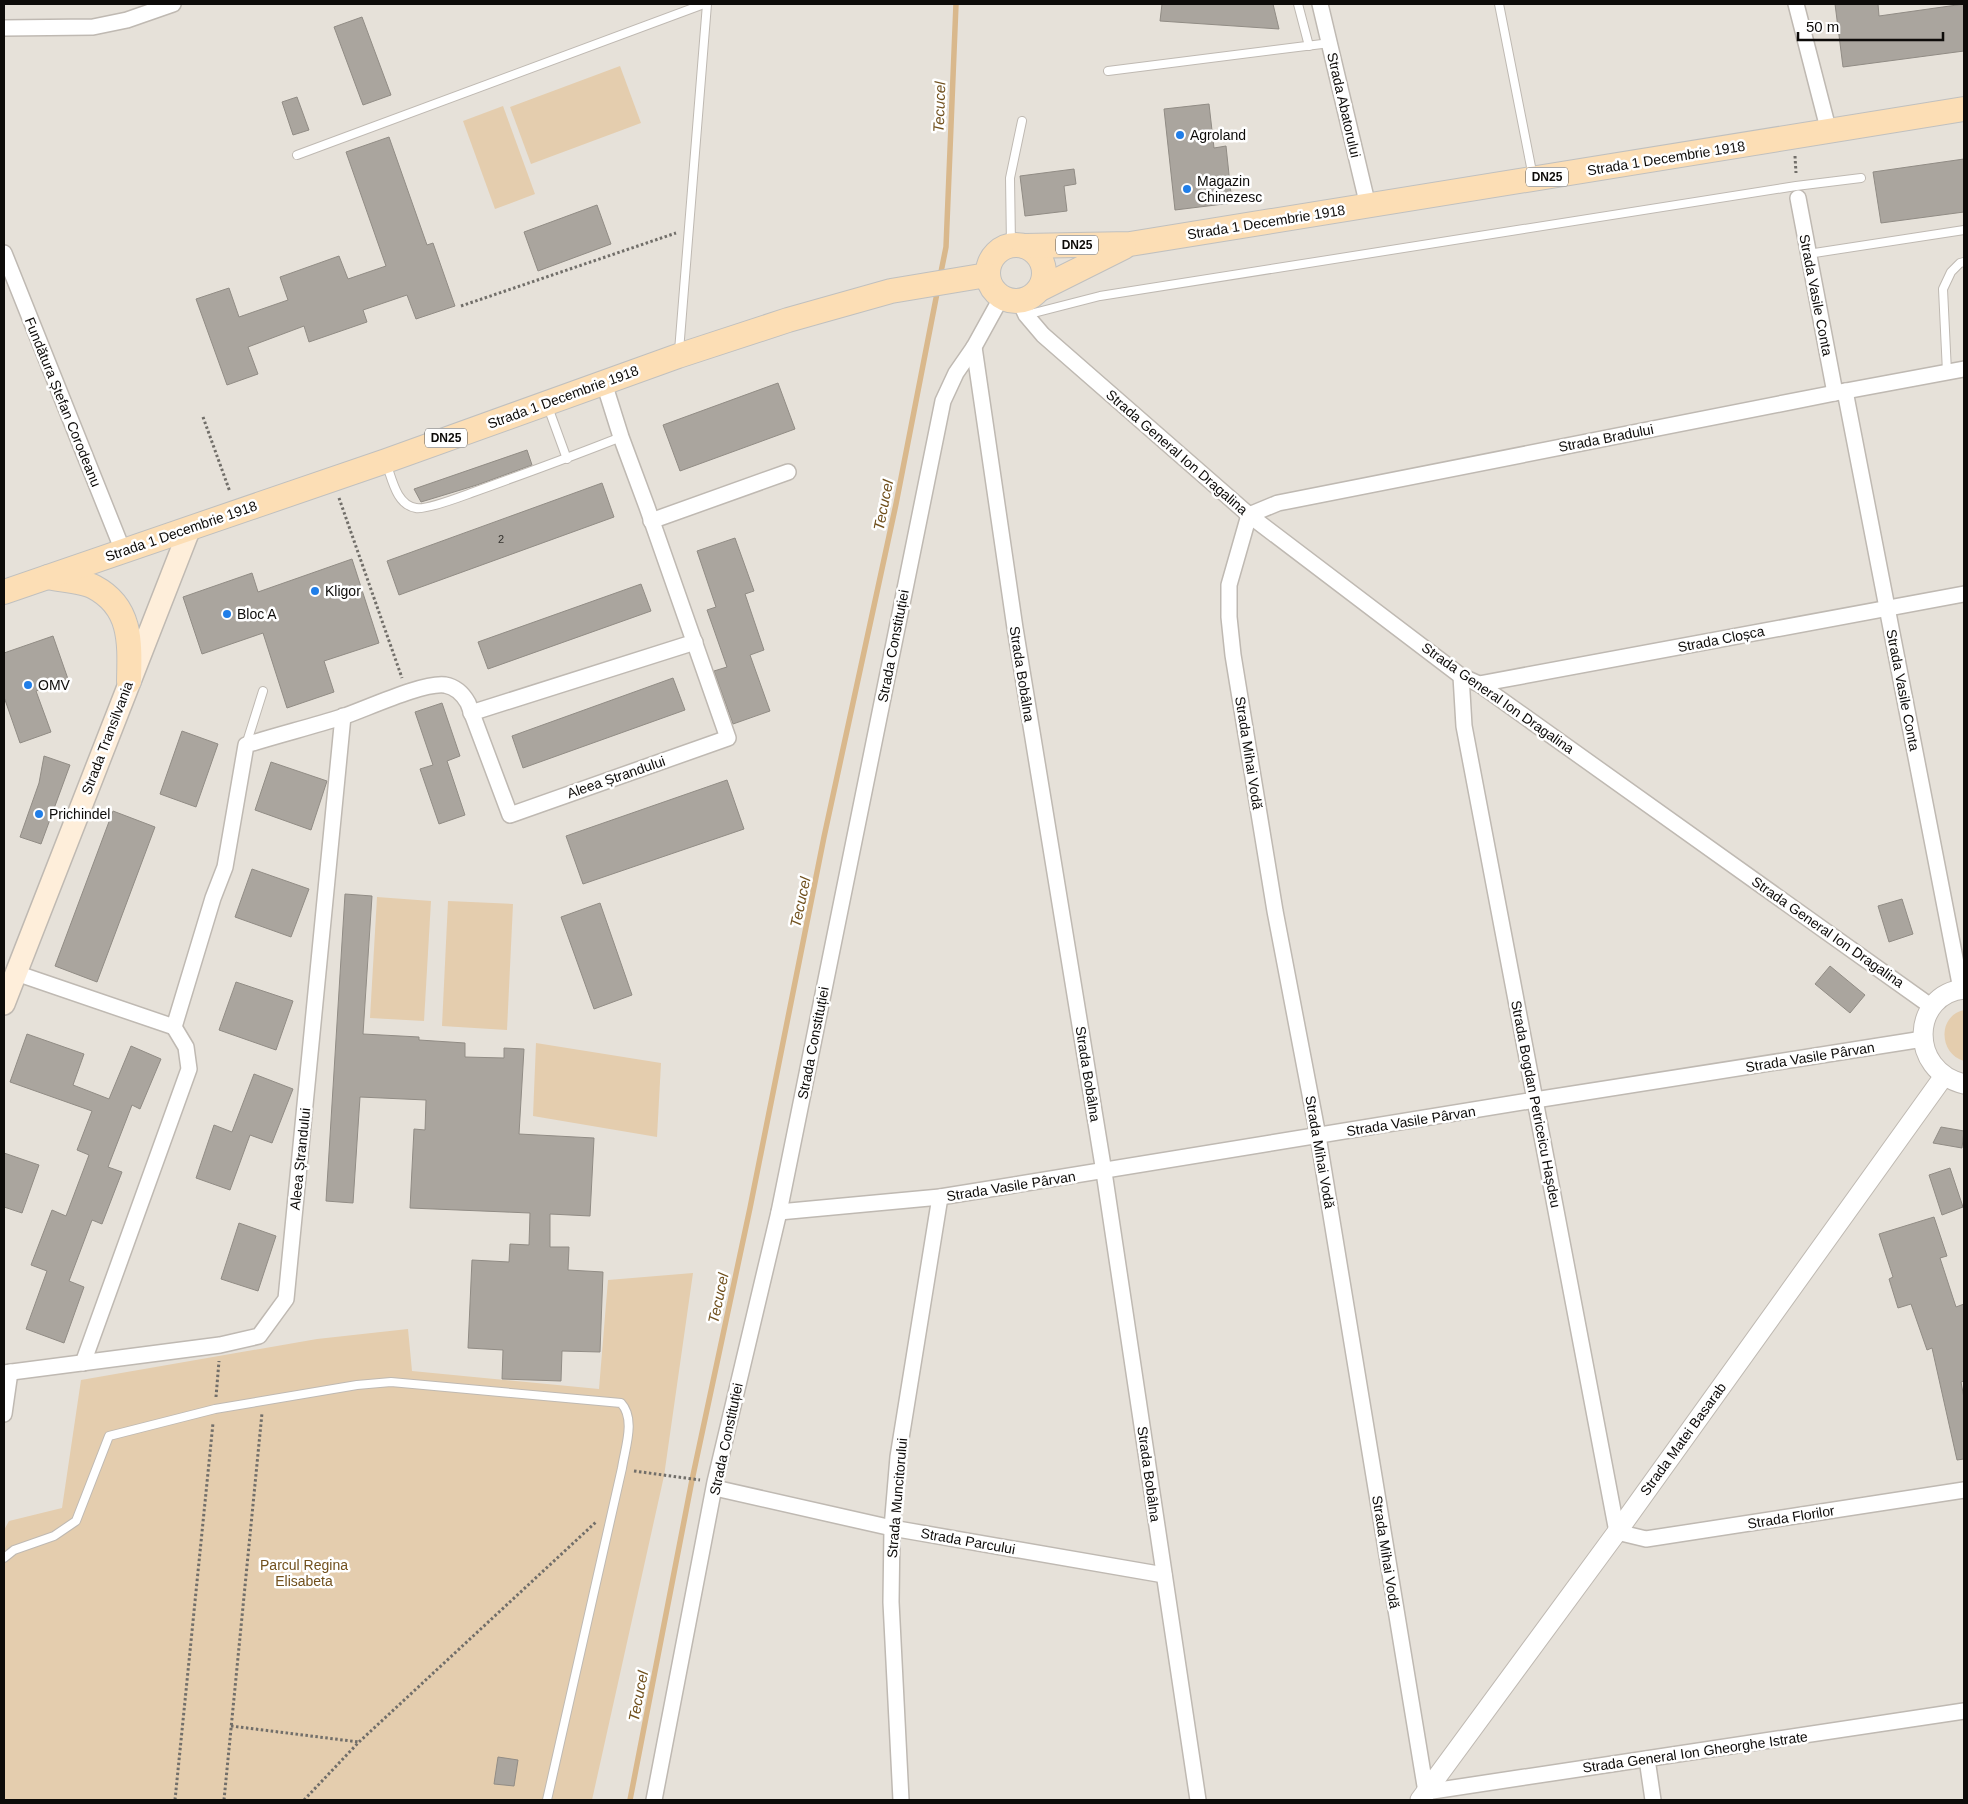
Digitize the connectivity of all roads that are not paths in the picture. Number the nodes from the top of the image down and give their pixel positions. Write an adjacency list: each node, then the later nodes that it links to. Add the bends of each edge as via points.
1 (173, 4): 7 (street, via 127,20 93,27)
2 (705, 4): 14 (lane); 29 (lane)
3 (1298, 4): 9 (lane)
4 (1320, 4): 8 (street, Strada Abatorului)
5 (1499, 4): 16 (lane)
6 (1796, 4): 13 (street)
7 (4, 28)
8 (1330, 43): 9 (lane); 18 (street, Strada Abatorului)
9 (1309, 46): 10 (lane)
10 (1108, 70)
11 (1964, 110): 13 (main road, Strada 1 Decembrie 1918 / DN25)
12 (1022, 121): 21 (lane, via 1010,178)
13 (1829, 132): 16 (main road, Strada 1 Decembrie 1918 / DN25)
14 (297, 155)
15 (1861, 178): 17 (lane)
16 (1533, 179): 18 (main road, Strada 1 Decembrie 1918 / DN25)
17 (1797, 192): 23 (street, Strada Vasile Conta); 27 (lane, via 1100,296)
18 (1368, 206): 20 (main road, Strada 1 Decembrie 1918 / DN25)
19 (1964, 230): 23 (lane)
20 (1130, 244): 21 (main road, Strada 1 Decembrie 1918 / DN25); 26 (main road, Strada 1 Decembrie 1918 / DN25)
21 (1018, 245): 25 (main road, via 998,250 990,261); 26 (main road, via 1036,252 1043,263 1045,276)
22 (4, 253): 42 (street, Fundătura Ștefan Corodeanu)
23 (1808, 254): 33 (street, Strada Vasile Conta)
24 (1964, 262): 31 (lane, via 1951,272 1943,289)
25 (987, 275): 27 (main road, via 991,288); 29 (main road, Strada 1 Decembrie 1918 / DN25, via 891,291)
26 (1040, 289): 27 (main road, via 1032,298)
27 (1016, 305): 28 (street, Strada Constituției); 39 (street, Strada General Ion Dragalina, via 1043,335)
28 (974, 347): 65 (street, Strada Bobâlna, via 1016,638); 67 (street, Strada Constituției, via 956,372 943,401)
29 (678, 356): 32 (main road, Strada 1 Decembrie 1918 / DN25)
30 (1964, 369): 31 (street, Strada Bradului)
31 (1947, 372): 33 (street, Strada Bradului)
32 (604, 382): 34 (main road, Strada 1 Decembrie 1918 / DN25); 35 (street, Aleea Ștrandului)
33 (1840, 392): 39 (street, Strada Bradului, via 1278,503); 46 (street, Strada Vasile Conta)
34 (546, 403): 36 (lane); 37 (main road, Strada 1 Decembrie 1918 / DN25)
35 (621, 437): 36 (lane); 40 (street, Aleea Ștrandului)
36 (567, 459): 37 (lane, via 417,509 405,504 397,494)
37 (386, 461): 41 (main road, Strada 1 Decembrie 1918 / DN25)
38 (788, 472): 40 (street)
39 (1249, 515): 48 (street, Strada General Ion Dragalina); 64 (street, Strada Mihai Vodă, via 1229,585 1233,654 1275,911)
40 (651, 520): 47 (street, Aleea Ștrandului)
41 (190, 528): 42 (main road, Strada 1 Decembrie 1918 / DN25); 49 (main road, Strada Transilvania)
42 (123, 550): 43 (main road, Strada 1 Decembrie 1918 / DN25)
43 (47, 577): 44 (main road, Strada 1 Decembrie 1918 / DN25); 49 (main road, via 92,586 112,600 125,620 130,646)
44 (4, 592)
45 (1964, 594): 46 (street, Strada Cloșca)
46 (1887, 608): 50 (street, Strada Cloșca); 56 (street, Strada Vasile Conta)
47 (695, 642): 52 (street); 52 (street, Aleea Ștrandului, via 728,738 510,815)
48 (1461, 676): 50 (street, Strada General Ion Dragalina); 63 (street, Strada Bogdan Petriceicu Hașdeu, via 1464,726)
49 (129, 681): 55 (main road, Strada Transilvania)
50 (1478, 684): 58 (street, Strada General Ion Dragalina)
51 (263, 691): 54 (lane)
52 (471, 713): 53 (street, Aleea Ștrandului, via 464,695 444,685 407,693)
53 (343, 716): 54 (street, Aleea Ștrandului); 68 (street, Aleea Ștrandului, via 286,1299 259,1336 220,1345)
54 (246, 745): 59 (street, via 225,867)
55 (16, 973): 57 (main road, Strada Transilvania); 59 (street)
56 (1962, 989): 58 (street, via 1940,999)
57 (4, 1004)
58 (1932, 1007): 60 (street, via 1923,1028)
59 (174, 1027): 68 (street, via 186,1047 189,1069)
60 (1923, 1039): 61 (street, via 1929,1060); 63 (street, Strada Vasile Pârvan)
61 (1944, 1076): 62 (street); 74 (street, Strada Matei Basarab)
62 (1964, 1084)
63 (1535, 1100): 64 (street, Strada Vasile Pârvan); 74 (street, Strada Bogdan Petriceicu Hașdeu)
64 (1318, 1136): 65 (street, Strada Vasile Pârvan); 79 (street, Strada Mihai Vodă)
65 (1104, 1172): 66 (street, Strada Vasile Pârvan); 76 (street, Strada Bobâlna)
66 (940, 1198): 67 (street, Strada Vasile Pârvan); 73 (street, Strada Muncitorului, via 898,1457)
67 (779, 1212): 71 (street, Strada Constituției)
68 (83, 1363): 69 (street, Aleea Ștrandului)
69 (7, 1372): 70 (street)
70 (4, 1414)
71 (715, 1485): 73 (street, Strada Parcului); 81 (street, Strada Constituției)
72 (1964, 1490): 74 (street, Strada Florilor, via 1646,1538)
73 (892, 1528): 76 (street, Strada Parcului); 82 (street, Strada Muncitorului, via 891,1602)
74 (1617, 1532): 79 (street, Strada Matei Basarab)
75 (4, 1558): 80 (lane, via 14,1550 54,1536 76,1521 109,1436 215,1409 390,1382 622,1403 628,1410 629,1419 622,1468)
76 (1164, 1575): 83 (street, Strada Bobâlna)
77 (1964, 1711): 78 (street, Strada General Ion Gheorghe Istrate)
78 (1647, 1759): 79 (street, Strada General Ion Gheorghe Istrate); 84 (street)
79 (1423, 1796)
80 (547, 1800)
81 (654, 1800)
82 (901, 1800)
83 (1198, 1800)
84 (1653, 1800)

